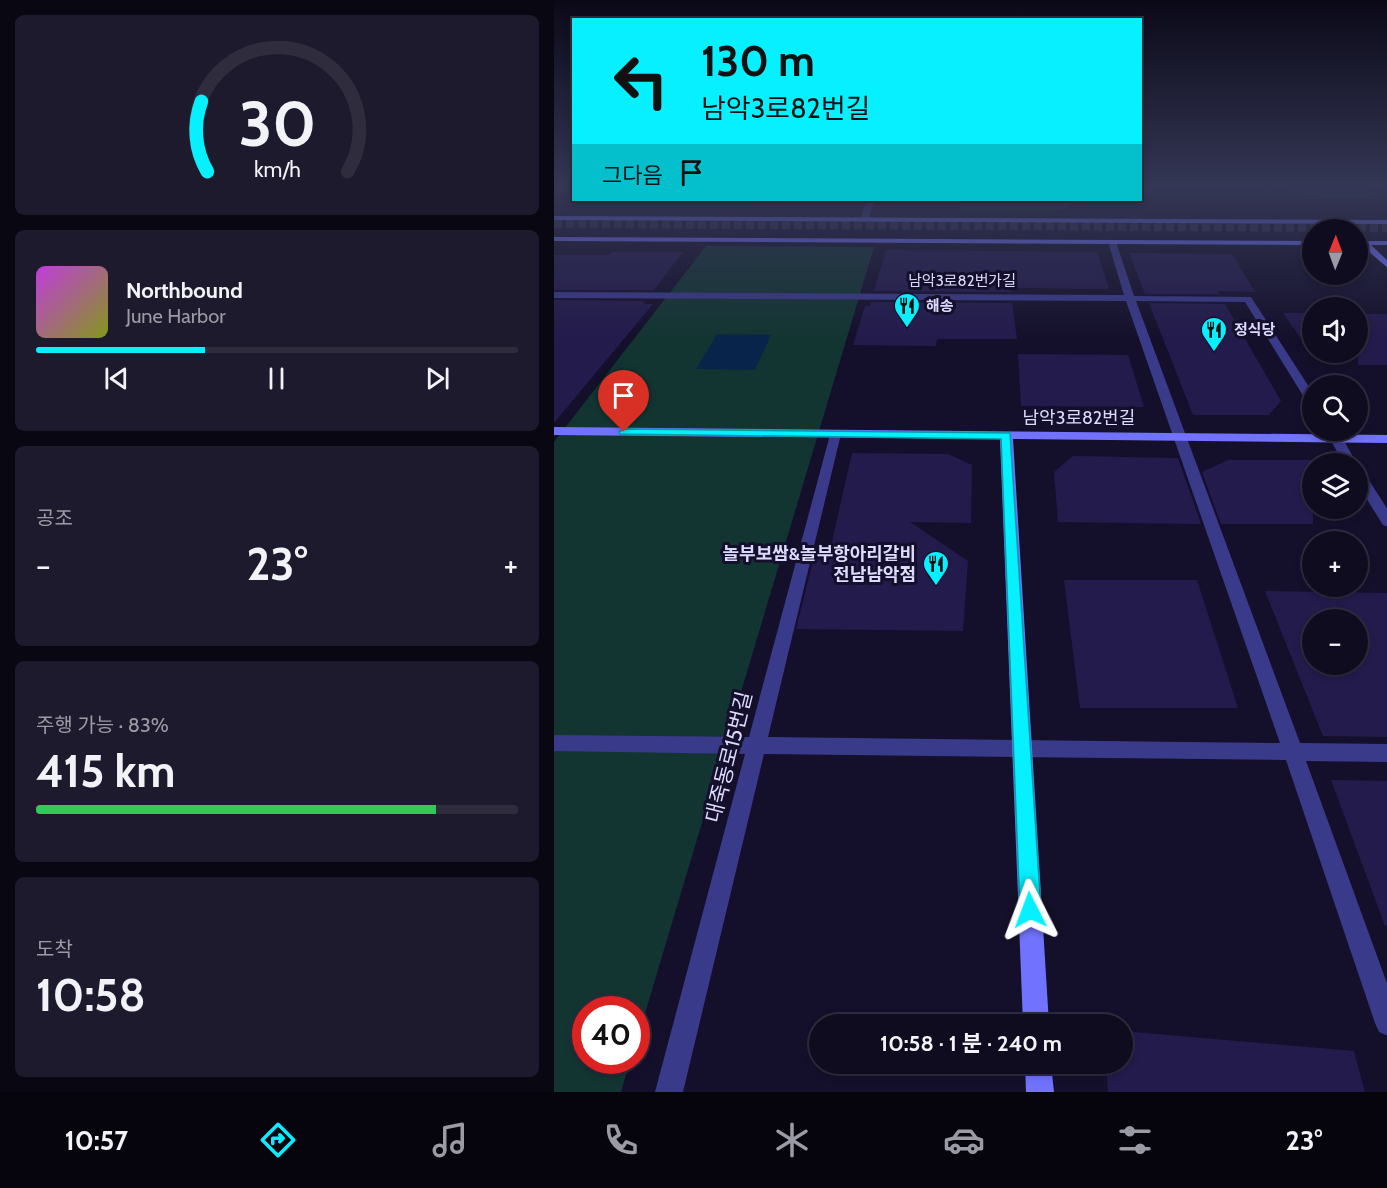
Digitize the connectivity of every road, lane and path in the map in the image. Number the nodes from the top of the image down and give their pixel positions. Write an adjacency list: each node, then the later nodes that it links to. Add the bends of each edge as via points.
1 (1260, 237): 5 (street)
2 (554, 239): 3 (street)
3 (1112, 242): 5 (street); 11 (street)
4 (1368, 242): 7 (street)
5 (1247, 243): 6 (street)
6 (1302, 243)
7 (1388, 243)
8 (1368, 248): 9 (street)
9 (1388, 266)
10 (554, 295): 11 (street, 남악3로82번가길)
11 (1130, 299): 12 (street, 남악3로82번가길, via 1248,299); 17 (street)
12 (1302, 385)
13 (554, 431): 14 (street, 남악3로82번길)
14 (835, 434): 15 (street, 남악3로82번길); 23 (street, 대죽동로15번길)
15 (1006, 435): 17 (street, 남악3로82번길); 24 (street)
16 (1302, 435): 17 (street, 남악3로82번길)
17 (1180, 437): 25 (street)
18 (1368, 437): 19 (street, 남악3로82번길)
19 (1388, 439)
20 (1368, 490): 21 (street)
21 (1388, 522)
22 (554, 742): 23 (street)
23 (756, 746): 24 (street); 30 (street, 대죽동로15번길)
24 (1022, 749): 25 (street); 27 (street)
25 (1293, 752): 26 (street); 28 (street)
26 (1388, 753)
27 (1035, 1014)
28 (1388, 1023)
29 (1039, 1074): 31 (street)
30 (669, 1092)
31 (1040, 1092)

